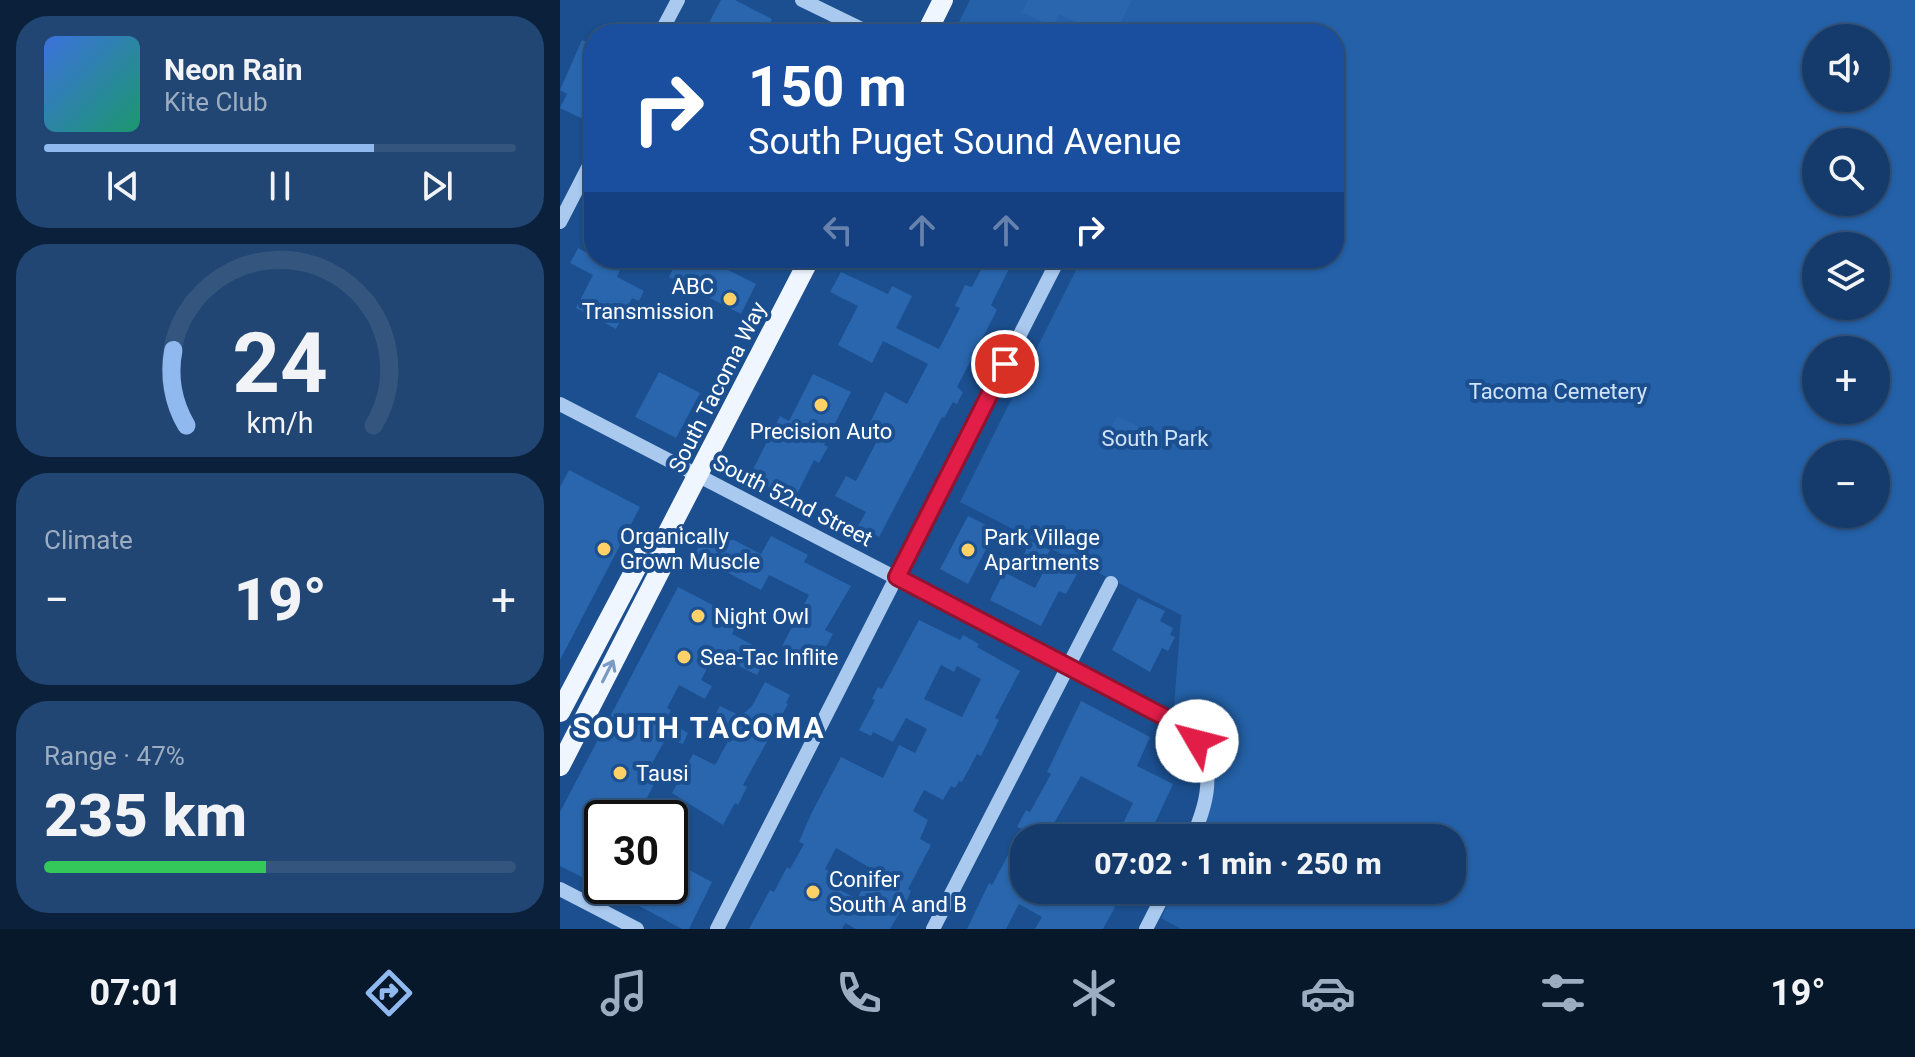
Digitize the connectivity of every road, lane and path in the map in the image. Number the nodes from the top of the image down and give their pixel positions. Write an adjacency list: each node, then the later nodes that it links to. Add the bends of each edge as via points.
1 (678, 0): 4 (street)
2 (802, 0): 5 (street)
3 (943, 0): 6 (main road)
4 (665, 24)
5 (851, 24)
6 (931, 24)
7 (584, 175): 8 (street)
8 (560, 222)
9 (805, 268): 12 (main road, South Tacoma Way)
10 (1054, 268): 14 (street)
11 (560, 404): 12 (street, South 52nd Street)
12 (698, 476): 13 (main road, South Tacoma Way); 14 (street, South 52nd Street)
13 (665, 538): 17 (main road, South Tacoma Way, via 643,555); 18 (main road, South Tacoma Way, one-way to 13, via 665,561)
14 (897, 577): 16 (street, South 52nd Street); 23 (street)
15 (1111, 583): 16 (street)
16 (1068, 667): 19 (street, South 52nd Street, via 1176,723 1197,741 1205,761 1205,801); 24 (street)
17 (560, 712)
18 (560, 766)
19 (1197, 824)
20 (560, 889): 22 (street)
21 (1159, 904): 25 (street)
22 (637, 929)
23 (717, 929)
24 (933, 929)
25 (1146, 929)

